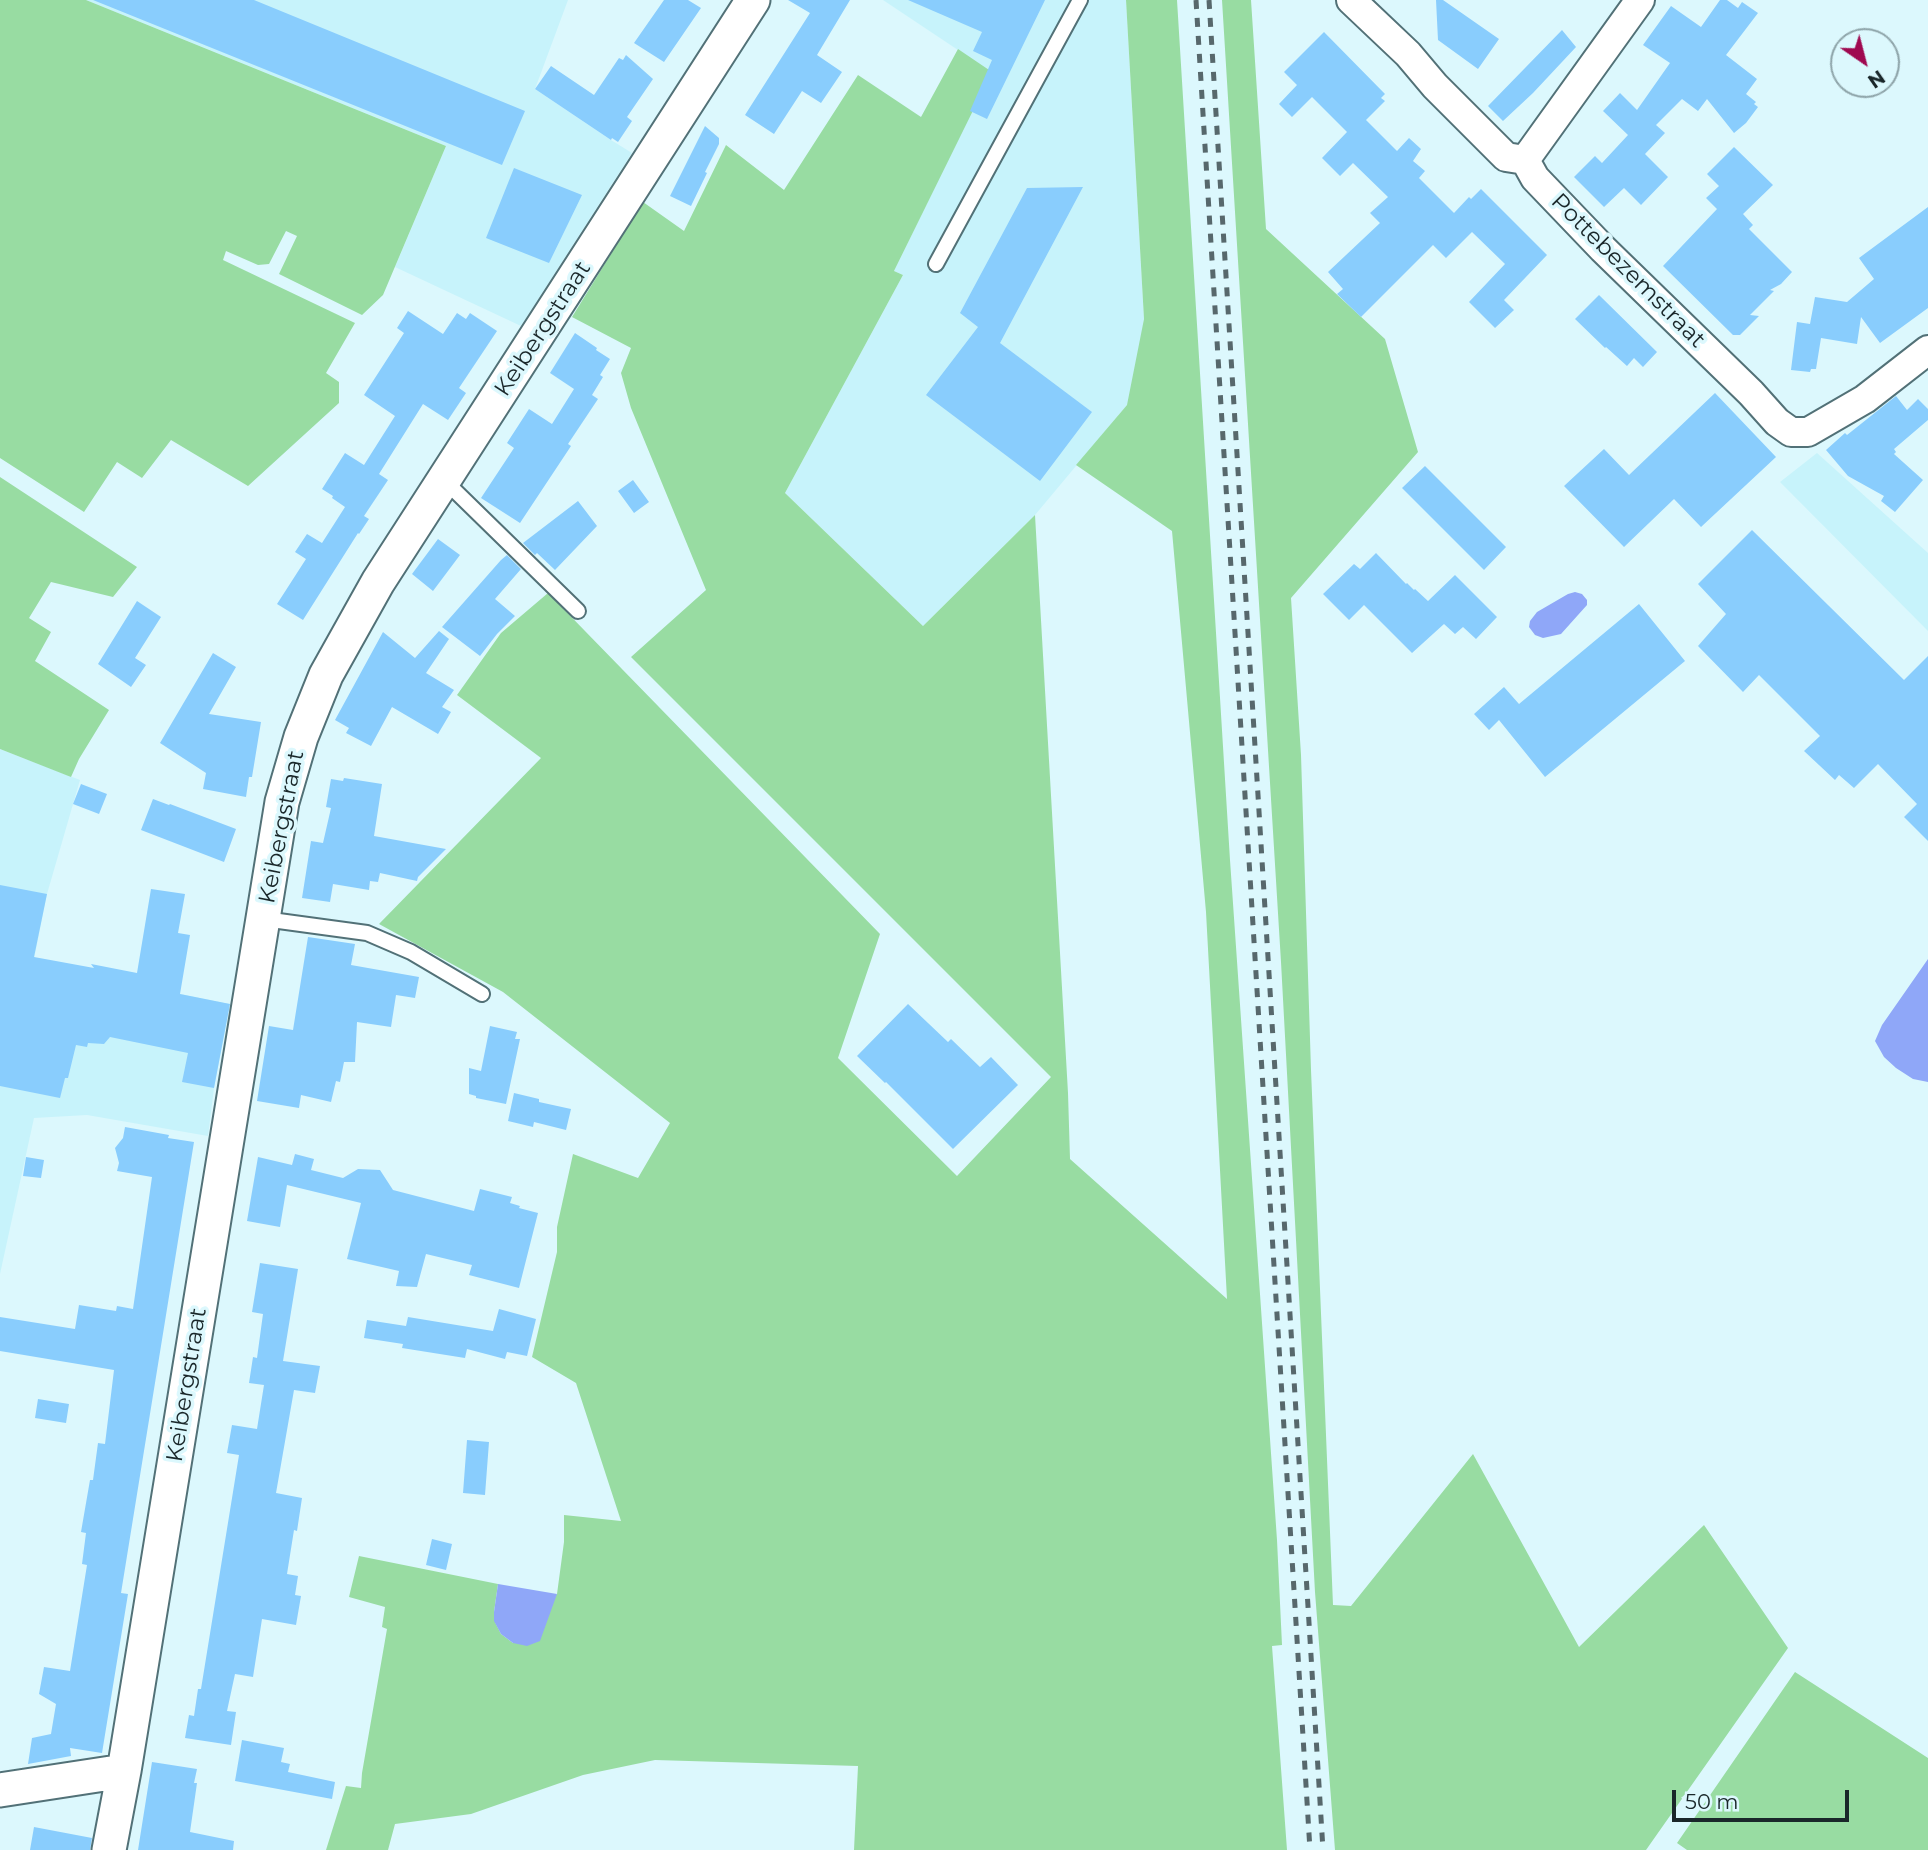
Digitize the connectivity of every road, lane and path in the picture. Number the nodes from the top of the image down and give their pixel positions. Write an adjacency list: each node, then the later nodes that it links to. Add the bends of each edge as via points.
1 (753, 0): 8 (street, Keibergstraat)
2 (1080, 0): 6 (lane)
3 (1351, 0): 5 (street, Pottebezemstraat, via 1506,157)
4 (1640, 0): 5 (street)
5 (1525, 160): 7 (street, Pottebezemstraat, via 1535,178 1603,249 1791,432 1808,432 1865,399)
6 (936, 264)
7 (1928, 350)
8 (445, 481): 9 (lane); 10 (street, Keibergstraat, via 378,582 326,675 282,802)
9 (578, 611)
10 (264, 919): 11 (lane, via 367,933 411,952); 12 (street, Keibergstraat)
11 (482, 994)
12 (124, 1771): 13 (street); 14 (street, Keibergstraat)
13 (0, 1790)
14 (109, 1850)

